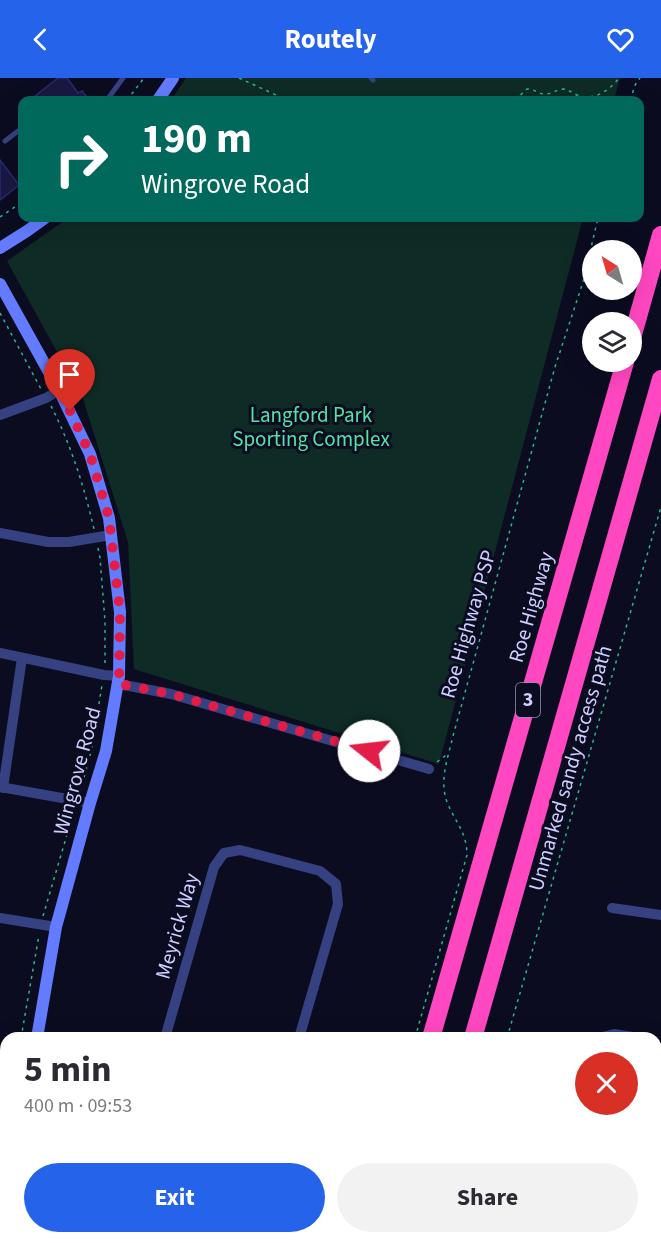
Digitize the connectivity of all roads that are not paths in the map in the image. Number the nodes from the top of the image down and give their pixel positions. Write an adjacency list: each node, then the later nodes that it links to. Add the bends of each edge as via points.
1 (123, 78): 3 (lane)
2 (174, 78): 4 (street)
3 (110, 96)
4 (161, 96)
5 (18, 131): 6 (lane)
6 (3, 143)
7 (39, 222): 9 (street)
8 (661, 235): 11 (highway)
9 (0, 248)
10 (0, 284): 14 (street, Wingrove Road)
11 (639, 312)
12 (622, 372): 31 (highway, Roe Highway / 3)
13 (661, 380): 32 (highway, 3)
14 (59, 390): 15 (street, via 46,399); 17 (street, Wingrove Road, via 90,454)
15 (0, 415)
16 (0, 533): 17 (street, via 48,542)
17 (111, 535): 20 (street, Wingrove Road, via 120,612)
18 (0, 653): 19 (street)
19 (22, 658): 20 (street); 22 (street)
20 (119, 680): 21 (street); 23 (street, Wingrove Road, via 106,751)
21 (429, 769)
22 (1, 787): 23 (street)
23 (90, 802): 27 (street, Wingrove Road)
24 (612, 908): 25 (street)
25 (661, 915)
26 (0, 918): 27 (street)
27 (56, 927): 28 (street, Wingrove Road)
28 (38, 1032)
29 (167, 1032): 30 (street, Meyrick Way, via 214,867 224,853 240,850 320,871 336,884 338,904)
30 (301, 1032)
31 (433, 1032)
32 (475, 1032)

